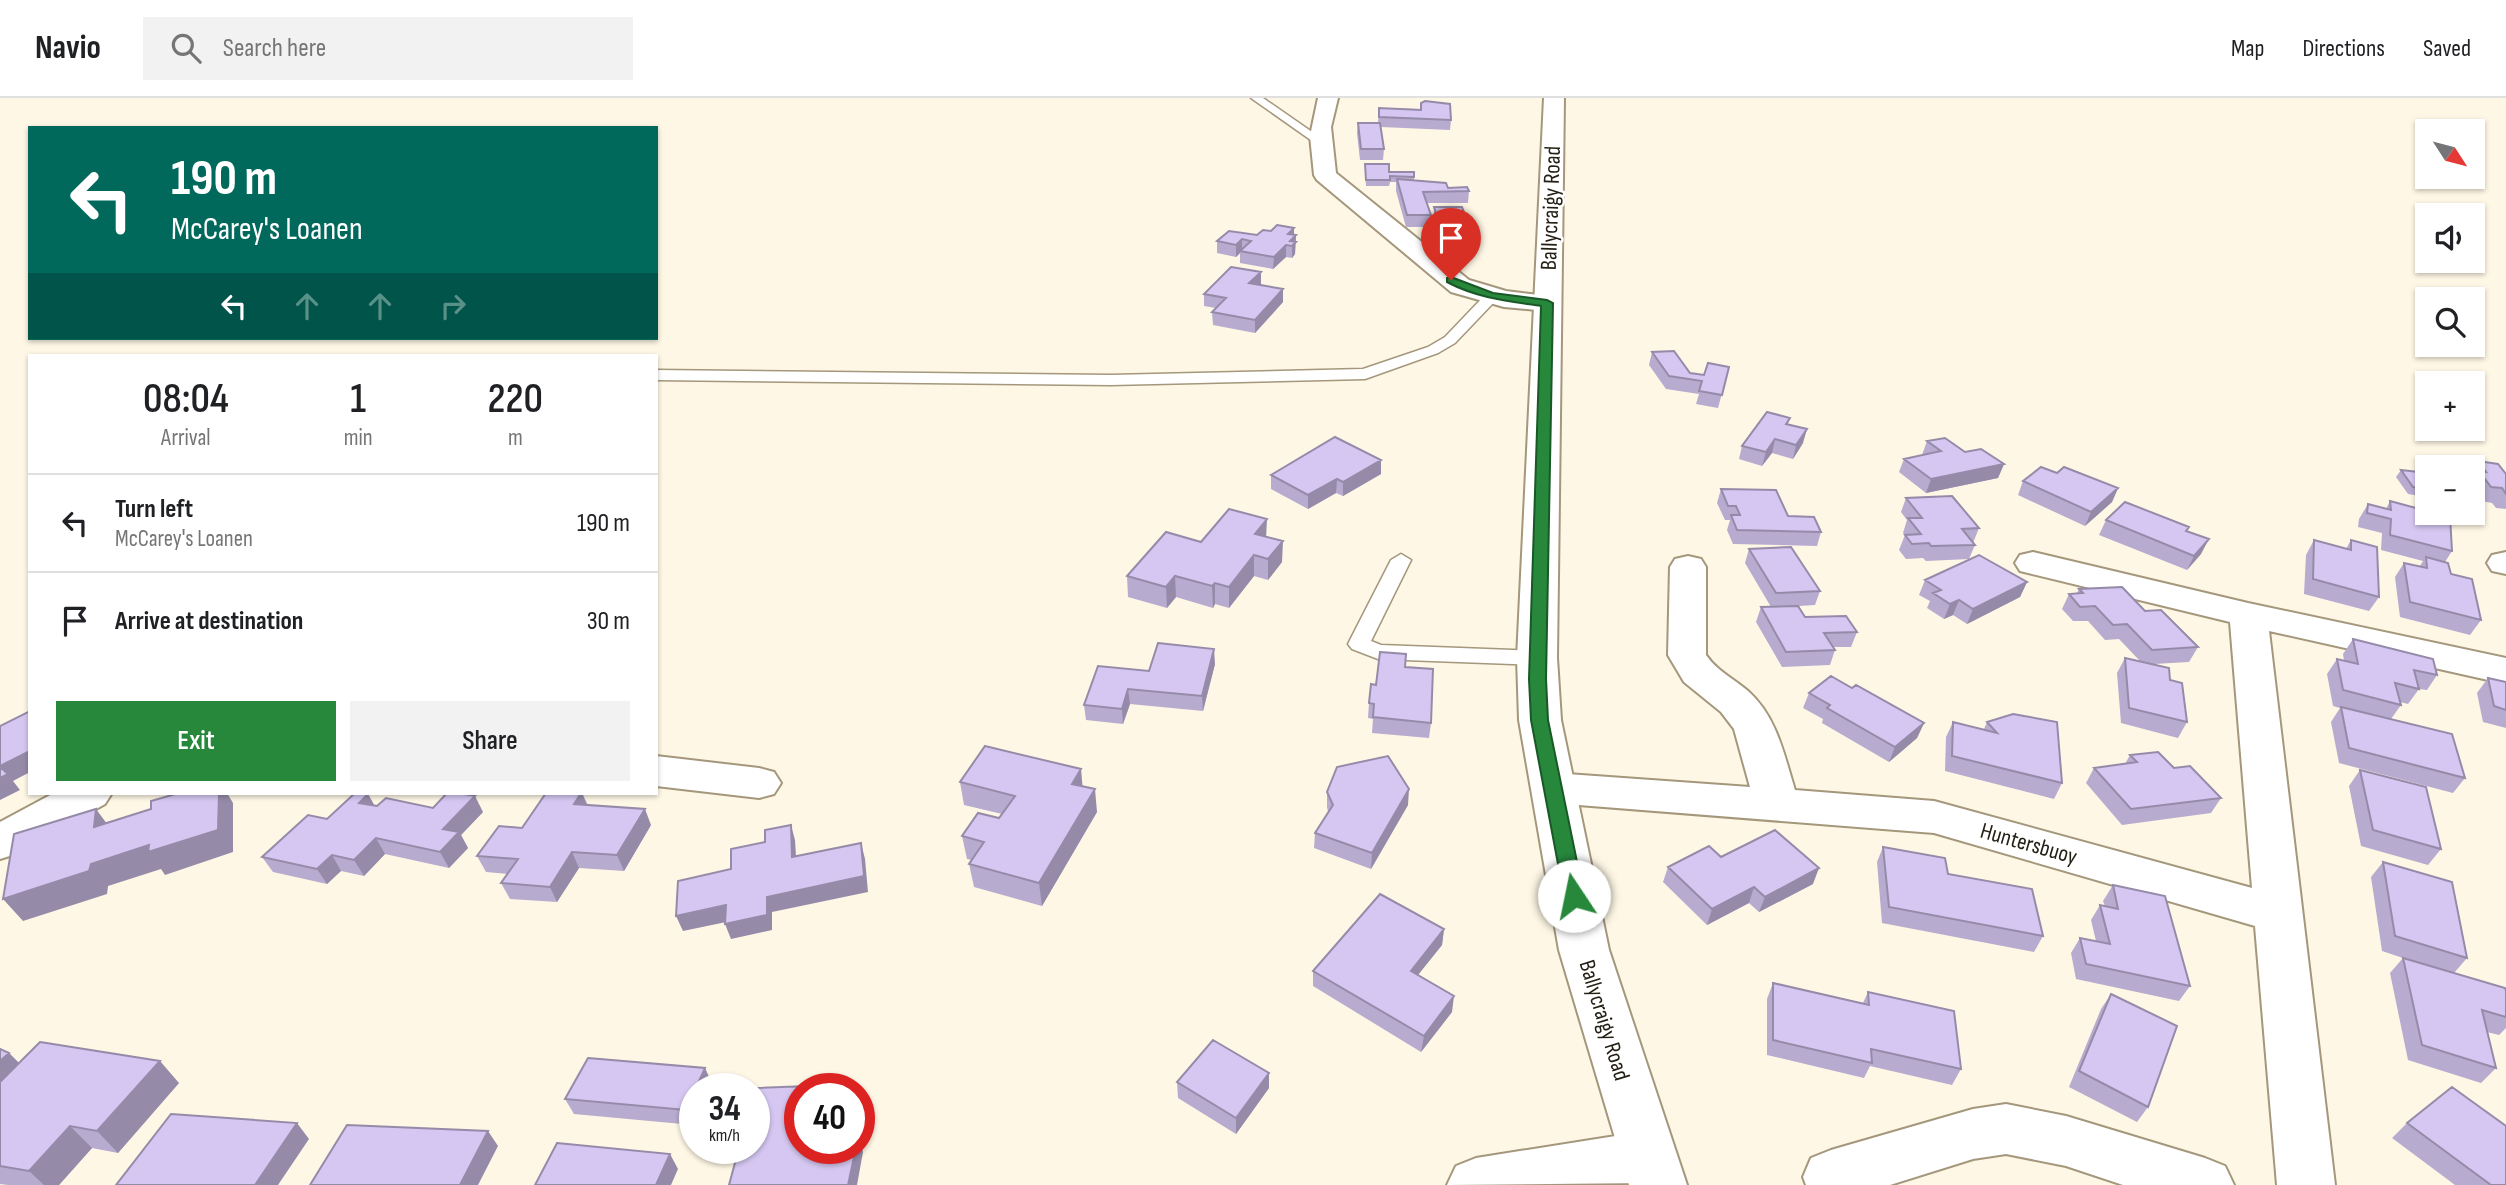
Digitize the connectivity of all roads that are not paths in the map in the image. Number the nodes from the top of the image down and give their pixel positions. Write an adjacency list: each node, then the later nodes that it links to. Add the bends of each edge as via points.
1 (1256, 98): 4 (lane)
2 (1328, 98): 4 (street)
3 (1554, 98): 6 (street, Ballycraigy Road)
4 (1319, 141): 5 (street, via 1325,175 1451,280)
5 (1492, 296): 6 (street); 7 (lane, via 1450,340 1365,374 1111,380)
6 (1547, 303): 12 (street, Ballycraigy Road)
7 (658, 375)
8 (1401, 560): 12 (lane, via 1359,644 1378,652)
9 (2033, 563): 11 (street)
10 (1688, 567): 18 (street, via 1687,655 1698,673 1735,702 1754,725)
11 (2248, 615): 13 (street); 20 (street)
12 (1537, 658): 16 (street, Ballycraigy Road, via 1540,720)
13 (2506, 671)
14 (658, 771): 15 (street)
15 (759, 783)
16 (1553, 788): 18 (street, Huntersbuoy); 21 (street, Ballycraigy Road, via 1584,950)
17 (86, 795): 19 (street)
18 (1777, 805): 20 (street, Huntersbuoy, via 1934,817)
19 (0, 842)
20 (2276, 913): 25 (street)
21 (1652, 1171): 23 (street)
22 (1831, 1177): 24 (street, via 1973,1134 2006,1129 2066,1141)
23 (1476, 1185)
24 (2205, 1185)
25 (2306, 1185)

